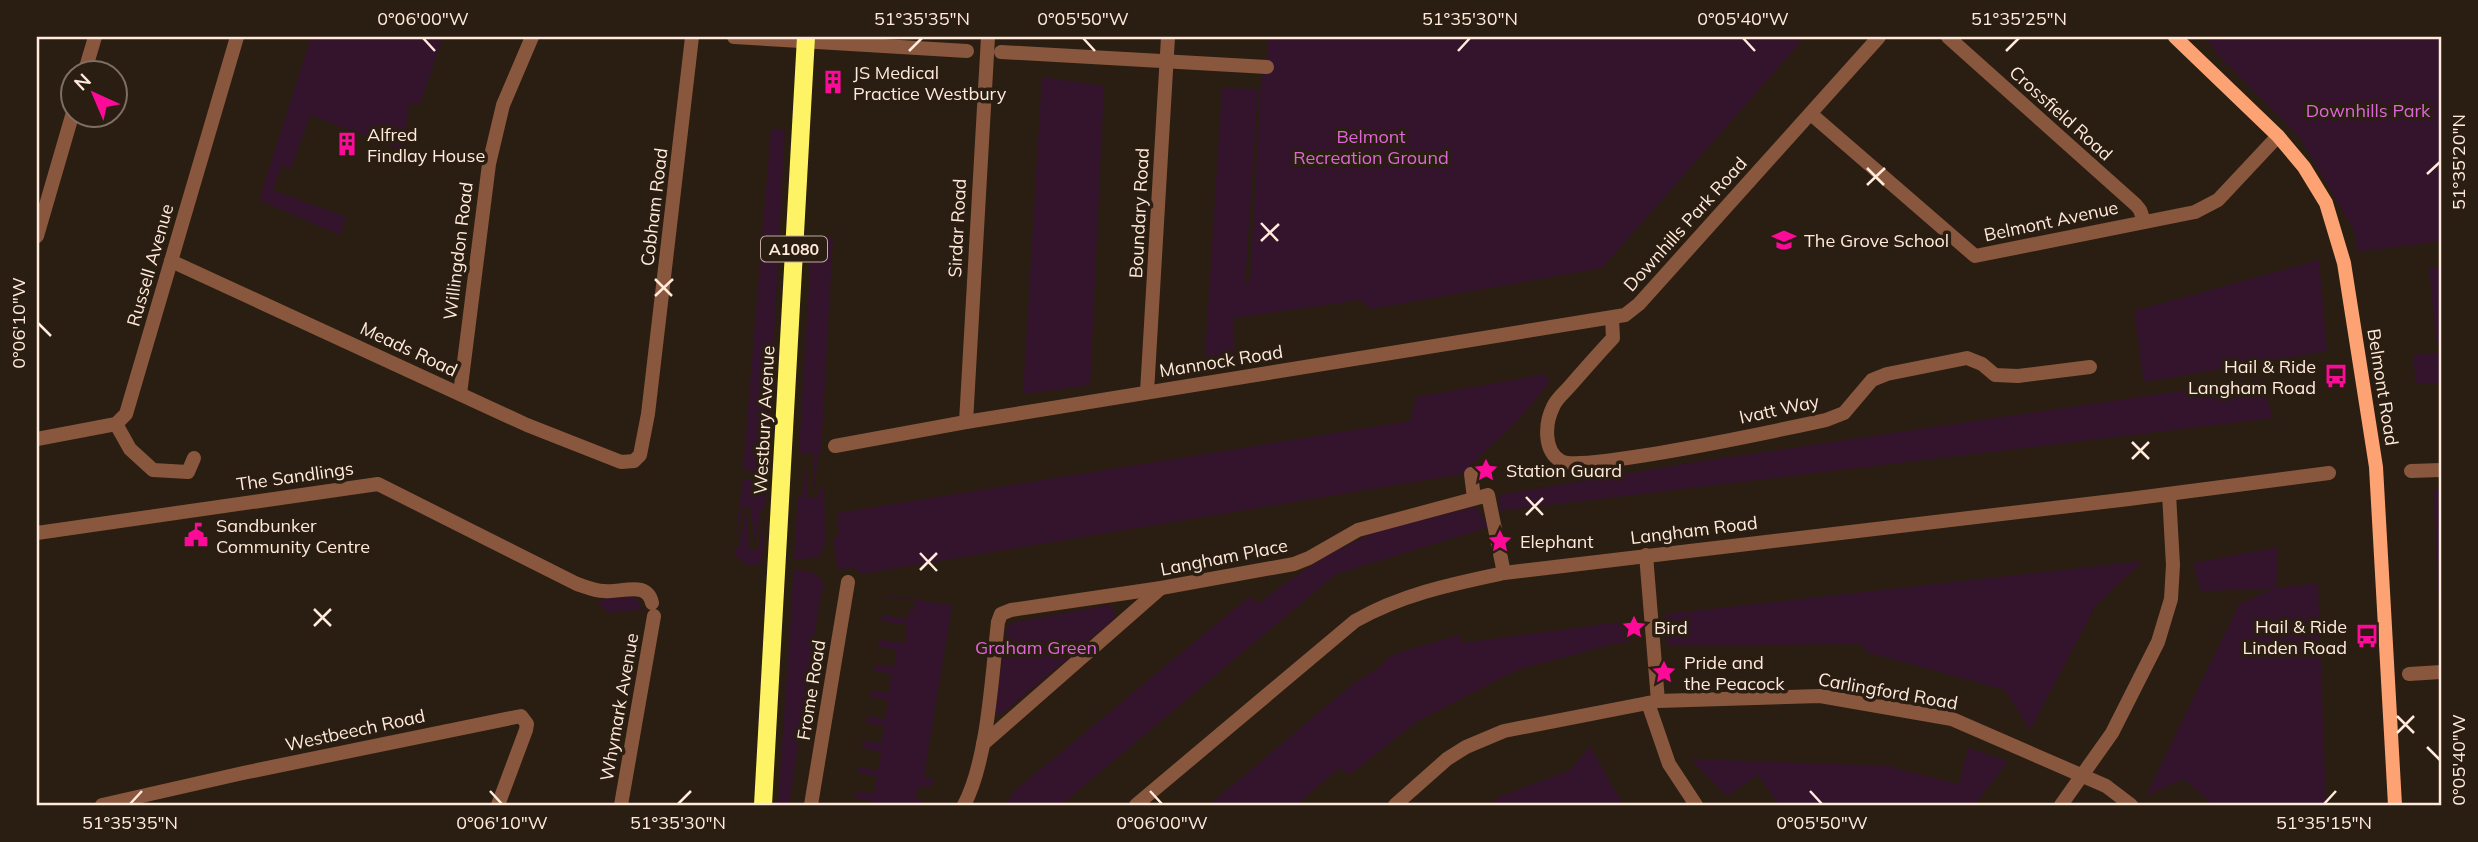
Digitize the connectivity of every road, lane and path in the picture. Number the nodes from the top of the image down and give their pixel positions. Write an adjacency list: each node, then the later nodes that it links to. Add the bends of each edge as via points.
1 (95, 37): 14 (street)
2 (237, 37): 22 (street, Russell Avenue)
3 (532, 37): 26 (street, Willingdon Road, via 503,105 489,164)
4 (692, 37): 32 (street, Cobham Road, via 648,414 640,455)
5 (734, 37): 11 (street)
6 (988, 37): 27 (street, Sirdar Road)
7 (1168, 37): 15 (street, Boundary Road)
8 (1879, 37): 17 (street, Downhills Park Road)
9 (1948, 37): 20 (street, Crossfield Road, via 2136,205)
10 (2175, 37): 19 (main road, Belmont Road)
11 (806, 39): 12 (street); 53 (main road, Westbury Avenue / A1080)
12 (967, 51)
13 (1001, 52): 15 (street)
14 (88, 60)
15 (1167, 61): 16 (street); 25 (street, Boundary Road)
16 (1267, 66)
17 (1811, 114): 20 (street, Belmont Avenue, via 1975,256); 23 (street, Downhills Park Road, via 1639,304)
18 (68, 130): 21 (street)
19 (2278, 136): 20 (street, Belmont Avenue, via 2218,200 2195,212); 61 (main road, Belmont Road, via 2326,203 2344,263 2376,467)
20 (2144, 221)
21 (37, 236)
22 (171, 261): 26 (street, Meads Road); 28 (street, Russell Avenue, via 126,414)
23 (1612, 318): 24 (street, Ivatt Way, via 1613,338 1553,405 1547,437 1560,461 1580,464 1645,455 1826,420 1844,413 1872,380 1967,358 1994,375); 25 (street, Mannock Road)
24 (2090, 367)
25 (1147, 392): 27 (street, Mannock Road)
26 (460, 394): 32 (street, Meads Road, via 584,449 621,462)
27 (966, 422): 30 (street, Mannock Road)
28 (116, 424): 29 (street); 31 (street, via 131,449 153,470 188,472)
29 (37, 439)
30 (835, 446)
31 (194, 458)
32 (634, 461)
33 (2441, 470): 34 (street)
34 (2411, 471)
35 (2329, 473): 37 (street, Langham Road)
36 (1471, 474): 38 (street)
37 (2169, 494): 40 (street, Langham Road); 49 (street, via 2171,598 2158,642 2112,733)
38 (1474, 498): 41 (street, via 1488,495); 43 (street, Langham Place, via 1358,530 1294,564)
39 (37, 533): 44 (street, The Sandlings, via 378,484 577,584 603,592 643,590 649,593)
40 (1646, 555): 41 (street, Langham Road); 47 (street)
41 (1504, 573): 56 (street, Langham Road, via 1432,588 1356,621)
42 (848, 582): 54 (street, Frome Road)
43 (1161, 588): 48 (street); 48 (street, Langham Place, via 1002,614)
44 (653, 610): 52 (street, Whymark Avenue)
45 (2441, 672): 46 (street)
46 (2409, 674)
47 (1653, 702): 49 (street, Carlingford Road, via 1820,696 1952,719); 57 (street, Carlingford Road, via 1485,737 1447,759); 58 (street, via 1669,764)
48 (982, 744): 55 (street)
49 (2081, 775): 59 (street); 60 (street, Carlingford Road)
50 (102, 805): 51 (street, Westbeech Road, via 522,716 526,730)
51 (498, 805)
52 (621, 805)
53 (763, 805)
54 (811, 805)
55 (964, 805)
56 (1136, 805)
57 (1395, 805)
58 (1696, 805)
59 (2061, 805)
60 (2132, 805)
61 (2395, 805)

